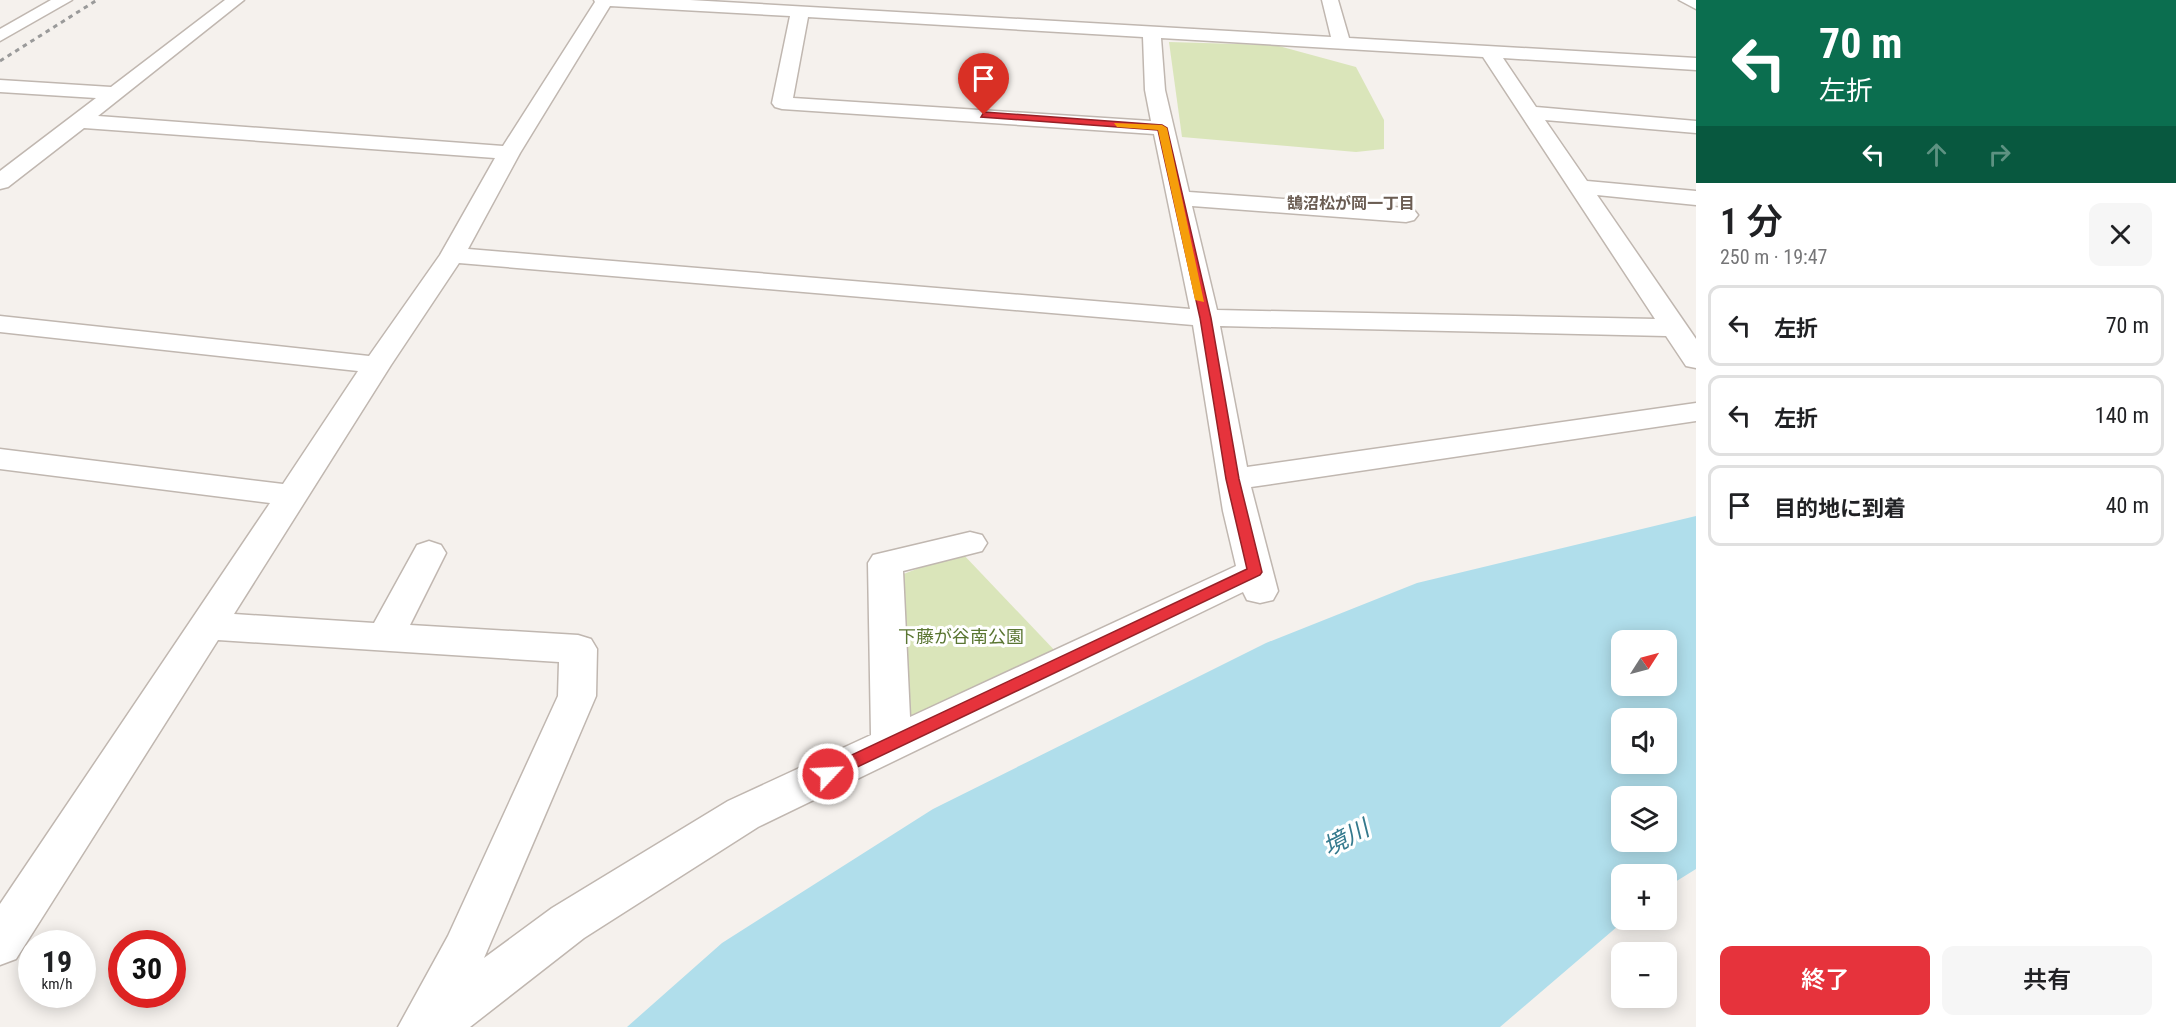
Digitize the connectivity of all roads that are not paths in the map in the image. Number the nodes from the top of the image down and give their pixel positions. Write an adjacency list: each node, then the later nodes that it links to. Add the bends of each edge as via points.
1 (64, 0): 9 (street)
2 (236, 0): 14 (street)
3 (604, 0): 7 (street); 19 (street)
4 (1330, 0): 10 (street)
5 (1687, 0): 6 (street)
6 (1696, 4)
7 (800, 11): 8 (street); 18 (street, via 782,103)
8 (1152, 31): 10 (street); 18 (street, via 1155,90)
9 (2, 35)
10 (1341, 42): 11 (street)
11 (1489, 52): 12 (street); 15 (street)
12 (1696, 64)
13 (0, 86): 14 (street)
14 (116, 93): 16 (street)
15 (1530, 113): 17 (street); 21 (street)
16 (79, 121): 19 (street); 20 (street)
17 (1696, 126)
18 (1162, 128): 22 (street)
19 (509, 153): 25 (street)
20 (0, 182)
21 (1580, 187): 23 (street); 28 (street)
22 (1179, 198): 24 (street); 26 (street)
23 (1696, 198)
24 (1406, 214)
25 (452, 255): 26 (street); 30 (street)
26 (1205, 318): 28 (street); 33 (street)
27 (0, 324): 30 (street)
28 (1675, 328): 29 (street)
29 (1696, 360)
30 (376, 365): 34 (street)
31 (1696, 412): 33 (street)
32 (0, 459): 34 (street)
33 (1233, 479): 39 (street, via 1257,582)
34 (291, 495): 37 (street)
35 (970, 543): 39 (street, via 885,563)
36 (429, 553): 38 (street)
37 (207, 626): 38 (street); 40 (street)
38 (385, 637): 41 (street, via 578,649 577,696 464,951)
39 (891, 744): 42 (street, via 743,814 568,923)
40 (0, 944)
41 (423, 1027)
42 (431, 1027)

